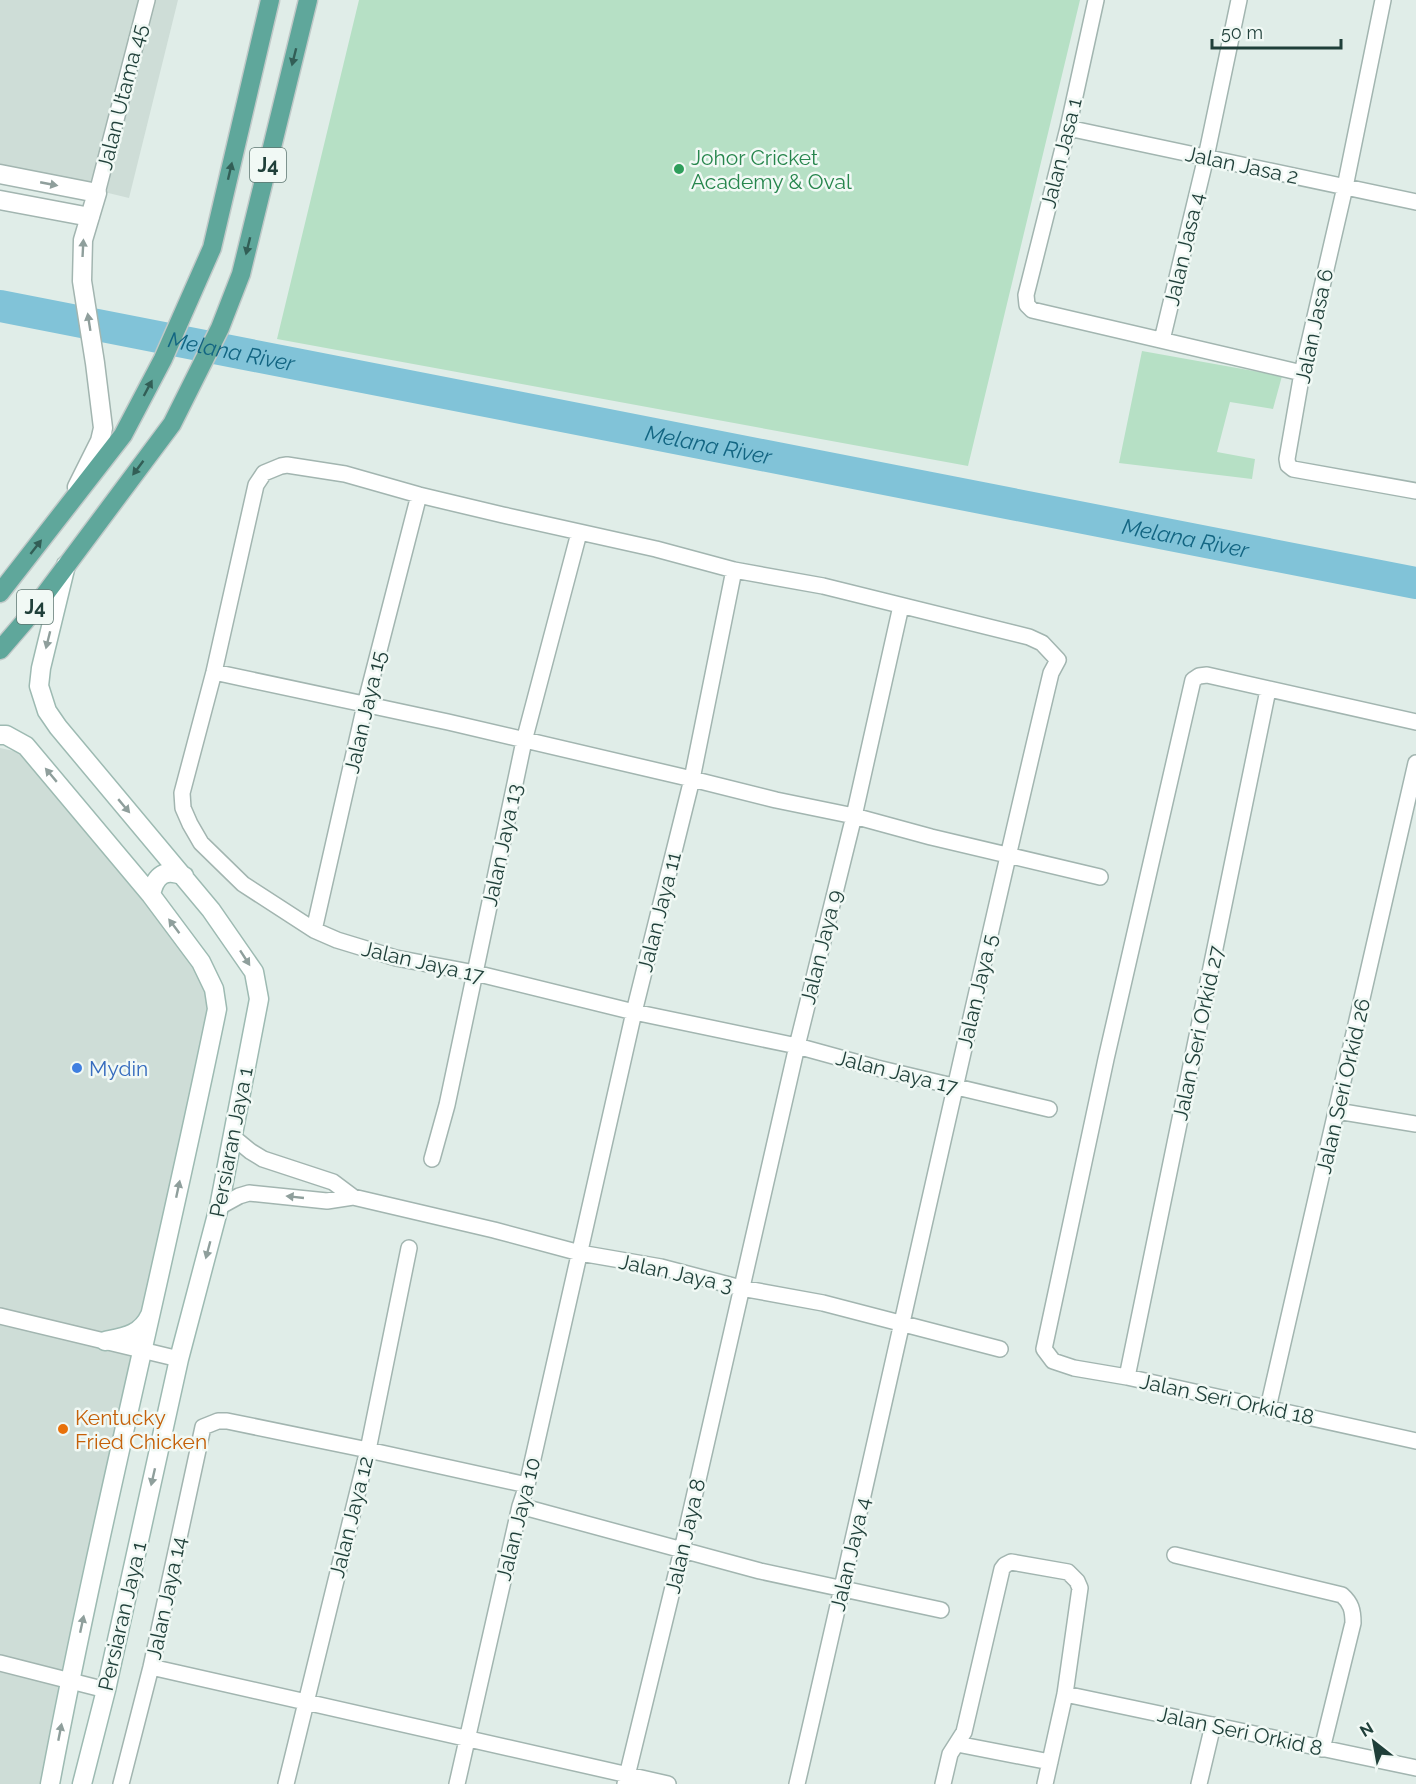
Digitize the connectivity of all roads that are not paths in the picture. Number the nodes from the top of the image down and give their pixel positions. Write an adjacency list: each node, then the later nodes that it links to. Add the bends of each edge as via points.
1 (147, 0): 11 (street, Jalan Utama 45)
2 (270, 0): 19 (main road, J4, one-way to 2, via 123,435 163,359 212,248)
3 (308, 0): 21 (main road, J4, one-way to 21, via 241,274 220,328 172,424)
4 (1096, 0): 7 (street, Jalan Jasa 1)
5 (1239, 0): 8 (street, Jalan Jasa 4)
6 (1383, 0): 10 (street, Jalan Jasa 6)
7 (1068, 128): 8 (street, Jalan Jasa 2); 15 (street, Jalan Jasa 1, via 1026,296 1027,305 1032,310)
8 (1206, 157): 10 (street, Jalan Jasa 2); 15 (street, Jalan Jasa 4)
9 (0, 174): 11 (main road, one-way to 11)
10 (1345, 187): 13 (street, Jalan Jasa 2); 16 (street, Jalan Jasa 6)
11 (97, 193): 14 (main road)
12 (0, 200): 14 (main road)
13 (1416, 202)
14 (90, 217): 19 (main road, one-way to 14, via 103,428 82,281 83,240)
15 (1162, 340): 16 (street)
16 (1302, 373): 17 (street, Jalan Jasa 6, via 1288,465)
17 (1416, 491)
18 (419, 495): 20 (street); 26 (street, Jalan Jaya 17, via 345,474 287,465 264,473 256,485); 28 (street, Jalan Jaya 15)
19 (65, 510): 23 (main road, J4, one-way to 19)
20 (579, 533): 22 (street); 31 (street, Jalan Jaya 13)
21 (67, 563): 25 (main road, J4); 36 (main road, Persiaran Jaya 1, one-way to 36, via 41,668 39,686 47,711)
22 (734, 570): 24 (street, via 823,586); 33 (street, Jalan Jaya 11)
23 (0, 593)
24 (901, 606): 34 (street, Jalan Jaya 9); 35 (street, Jalan Jaya 5, via 1029,637 1042,643 1058,660 1051,673)
25 (0, 650)
26 (214, 672): 28 (street); 39 (street, Jalan Jaya 17, via 182,793 183,808 201,843 243,884)
27 (1268, 690): 29 (street); 61 (street, Jalan Seri Orkid 27); 61 (street, Jalan Seri Orkid 18, via 1207,675 1193,680 1044,1349 1053,1361)
28 (365, 705): 31 (street); 39 (street, Jalan Jaya 15)
29 (1416, 722)
30 (0, 735): 38 (main road, Persiaran Jaya 1, one-way to 30, via 26,746)
31 (524, 741): 33 (street); 40 (street, Jalan Jaya 13)
32 (1416, 763): 45 (street, Jalan Seri Orkid 26)
33 (692, 778): 34 (street); 41 (street, Jalan Jaya 11)
34 (854, 816): 35 (street); 42 (street, Jalan Jaya 9)
35 (1008, 854): 37 (street); 43 (street, Jalan Jaya 5)
36 (184, 876): 38 (main road, via 166,872 153,884); 47 (main road, Persiaran Jaya 1, one-way to 47, via 254,972 259,999)
37 (1100, 877)
38 (151, 895): 54 (main road, Persiaran Jaya 1, one-way to 38, via 217,1010 214,989 201,962)
39 (314, 930): 40 (street, Jalan Jaya 17, via 396,958)
40 (475, 973): 41 (street, Jalan Jaya 17); 48 (street, Jalan Jaya 13)
41 (634, 1012): 42 (street, Jalan Jaya 17); 52 (street, Jalan Jaya 11)
42 (797, 1047): 43 (street, Jalan Jaya 17); 53 (street, Jalan Jaya 9)
43 (955, 1086): 44 (street, Jalan Jaya 17); 56 (street, Jalan Jaya 5)
44 (1049, 1109)
45 (1337, 1111): 46 (street); 62 (street, Jalan Seri Orkid 26)
46 (1416, 1124)
47 (233, 1137): 49 (street, via 262,1159 333,1182); 50 (main road, Persiaran Jaya 1)
48 (432, 1159)
49 (353, 1197): 50 (street, one-way to 50, via 327,1201 249,1193); 52 (street, Jalan Jaya 3)
50 (219, 1207): 60 (main road, Persiaran Jaya 1, one-way to 60)
51 (409, 1248): 64 (street, Jalan Jaya 12)
52 (580, 1253): 53 (street, Jalan Jaya 3); 65 (street, Jalan Jaya 10)
53 (741, 1287): 56 (street, Jalan Jaya 3); 67 (street, Jalan Jaya 8)
54 (153, 1308): 57 (main road, via 139,1331); 59 (main road, Persiaran Jaya 1)
55 (0, 1316): 57 (street)
56 (903, 1325): 58 (street, Jalan Jaya 3); 69 (street, Jalan Jaya 4)
57 (105, 1341): 59 (street)
58 (1000, 1349)
59 (143, 1350): 60 (street); 73 (main road, Persiaran Jaya 1, one-way to 59)
60 (179, 1359): 74 (main road, Persiaran Jaya 1, one-way to 74)
61 (1127, 1377): 62 (street, Jalan Seri Orkid 18)
62 (1268, 1408): 63 (street, Jalan Seri Orkid 18)
63 (1416, 1441)
64 (368, 1450): 65 (street); 72 (street, Jalan Jaya 14, via 227,1421 203,1427); 76 (street, Jalan Jaya 12)
65 (527, 1485): 66 (street, Jalan Jaya 10)
66 (520, 1506): 67 (street); 78 (street, Jalan Jaya 10)
67 (682, 1550): 69 (street); 83 (street, Jalan Jaya 8)
68 (1175, 1555): 80 (street, via 1342,1595 1349,1601 1353,1623)
69 (843, 1588): 70 (street); 90 (street, Jalan Jaya 4)
70 (941, 1610)
71 (0, 1663): 73 (street)
72 (152, 1667): 76 (street); 86 (street, Jalan Jaya 14)
73 (70, 1681): 74 (street); 84 (main road, Persiaran Jaya 1, one-way to 73)
74 (106, 1690): 85 (main road, Persiaran Jaya 1)
75 (1065, 1694): 77 (street, Jalan Seri Orkid 8); 79 (street, via 1080,1588 1068,1572 1011,1562 1002,1569 964,1732); 81 (street)
76 (304, 1703): 78 (street); 87 (street, Jalan Jaya 12)
77 (1213, 1725): 80 (street, Jalan Seri Orkid 8); 93 (street)
78 (467, 1738): 83 (street); 88 (street, Jalan Jaya 10)
79 (957, 1744): 81 (street); 91 (street, via 950,1754)
80 (1322, 1749): 82 (street, Jalan Seri Orkid 8)
81 (1050, 1762): 92 (street)
82 (1416, 1768)
83 (626, 1779): 89 (street)
84 (50, 1784)
85 (82, 1784)
86 (121, 1784)
87 (286, 1784)
88 (457, 1784)
89 (668, 1784)
90 (797, 1784)
91 (943, 1784)
92 (1045, 1784)
93 (1199, 1784)

